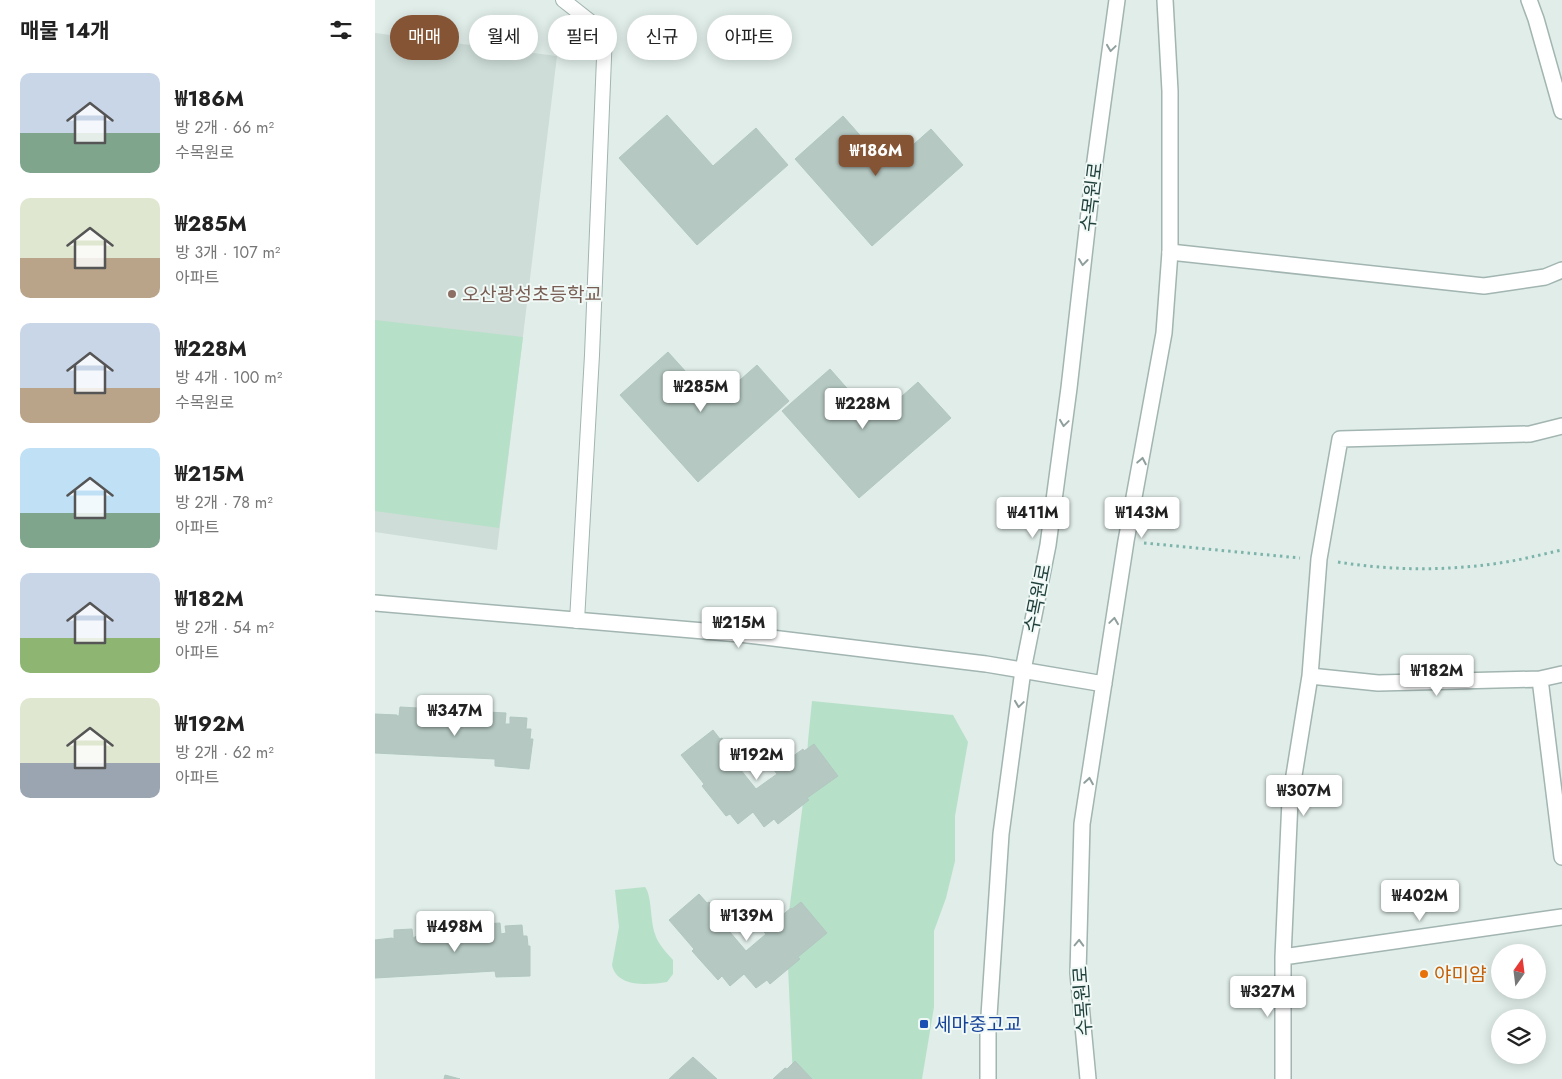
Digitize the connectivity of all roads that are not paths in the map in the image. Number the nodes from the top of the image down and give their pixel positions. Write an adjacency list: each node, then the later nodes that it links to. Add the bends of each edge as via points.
1 (563, 0): 10 (lane, via 605,33)
2 (1117, 0): 11 (street, 수목원로, one-way to 11, via 1049,535)
3 (1165, 0): 6 (street, 수목원로, via 1170,91)
4 (1529, 0): 5 (street)
5 (1562, 111)
6 (1170, 252): 7 (street, via 1484,286 1545,277); 15 (street, 수목원로, one-way to 6, via 1164,333)
7 (1562, 270)
8 (1562, 426): 13 (street, via 1530,434 1340,439 1319,559)
9 (375, 603): 10 (street)
10 (577, 621): 11 (street, via 739,634)
11 (1023, 670): 15 (street); 19 (street, 수목원로, one-way to 19, via 1001,834 988,1031)
12 (1562, 674): 14 (street)
13 (1310, 676): 14 (street, via 1378,683); 18 (street, via 1290,800)
14 (1540, 679): 16 (street)
15 (1104, 684): 20 (street, 수목원로, one-way to 15, via 1078,973 1082,824)
16 (1562, 858)
17 (1562, 917): 18 (street)
18 (1283, 956): 21 (street)
19 (988, 1079)
20 (1088, 1079)
21 (1283, 1079)

